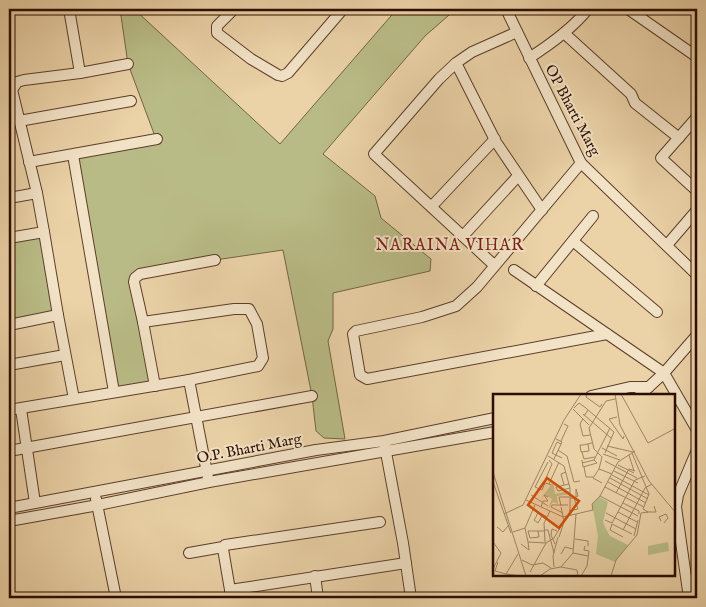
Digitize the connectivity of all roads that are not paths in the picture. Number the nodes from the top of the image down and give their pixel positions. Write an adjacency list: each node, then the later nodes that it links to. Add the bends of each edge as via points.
1 (69, 9): 13 (street)
2 (234, 9): 3 (street, via 217,26 217,33 251,59 282,76)
3 (343, 9)
4 (506, 9): 7 (street, OP Bharti Marg)
5 (588, 9): 8 (street)
6 (628, 9): 9 (street)
7 (517, 32): 10 (street, OP Bharti Marg); 11 (street, via 472,52)
8 (564, 33): 10 (street); 17 (street, via 631,94 635,103)
9 (697, 57)
10 (529, 58): 22 (street, OP Bharti Marg)
11 (456, 63): 19 (street); 27 (street, via 374,154)
12 (128, 64): 13 (street)
13 (80, 73): 16 (street, via 17,82 12,90)
14 (131, 102): 16 (street)
15 (697, 116): 17 (street)
16 (19, 121): 21 (street)
17 (679, 138): 24 (street, via 661,158)
18 (156, 139): 20 (street)
19 (495, 139): 23 (street); 27 (street)
20 (72, 155): 21 (street); 53 (street)
21 (29, 162): 25 (street)
22 (581, 163): 28 (street); 35 (street, OP Bharti Marg)
23 (518, 176): 28 (street); 32 (street)
24 (697, 190)
25 (37, 192): 26 (street); 31 (street)
26 (9, 198)
27 (432, 206): 32 (street)
28 (542, 210): 37 (street)
29 (697, 210): 35 (street)
30 (593, 216): 34 (street)
31 (44, 232): 33 (street); 42 (street)
32 (463, 236): 37 (street)
33 (9, 238)
34 (573, 241): 40 (street); 41 (street)
35 (667, 245): 39 (street, OP Bharti Marg)
36 (215, 260): 43 (street, via 137,275 134,282)
37 (494, 265): 45 (street, via 456,306 356,331 353,334 360,375 367,379)
38 (514, 270): 40 (street)
39 (697, 275)
40 (536, 286): 45 (street)
41 (657, 312)
42 (58, 315): 44 (street); 47 (street)
43 (143, 322): 50 (street, via 249,309 257,324 261,363); 51 (street)
44 (9, 325)
45 (607, 334): 49 (street)
46 (697, 335): 49 (street)
47 (65, 355): 48 (street); 57 (street)
48 (9, 365)
49 (664, 373): 52 (street); 62 (street)
50 (189, 380): 51 (street); 60 (street)
51 (155, 386): 53 (street)
52 (649, 387): 54 (street, via 630,387); 55 (street)
53 (114, 392): 57 (street)
54 (599, 394)
55 (641, 394)
56 (312, 396): 60 (street)
57 (74, 399): 58 (street)
58 (21, 409): 59 (street); 65 (street)
59 (9, 410)
60 (197, 417): 65 (street); 69 (street)
61 (493, 418): 64 (street, O.P. Bharti Marg)
62 (697, 430)
63 (493, 432): 68 (street, O.P. Bharti Marg)
64 (384, 440): 68 (street); 69 (street, O.P. Bharti Marg, via 316,450)
65 (27, 449): 67 (street); 71 (street)
66 (697, 450): 84 (street, via 676,507)
67 (9, 451)
68 (386, 452): 69 (street, O.P. Bharti Marg); 78 (street)
69 (208, 477): 70 (street, O.P. Bharti Marg); 72 (street, O.P. Bharti Marg)
70 (95, 492): 71 (street, O.P. Bharti Marg); 72 (street)
71 (35, 503): 73 (street, O.P. Bharti Marg)
72 (98, 505): 74 (street, O.P. Bharti Marg); 81 (street)
73 (9, 508)
74 (9, 521)
75 (380, 522): 76 (street)
76 (224, 547): 77 (street); 80 (street)
77 (188, 553)
78 (406, 563): 79 (street); 83 (street)
79 (315, 576): 80 (street); 82 (street)
80 (230, 594)
81 (116, 598)
82 (318, 598)
83 (411, 598)
84 (689, 598)

